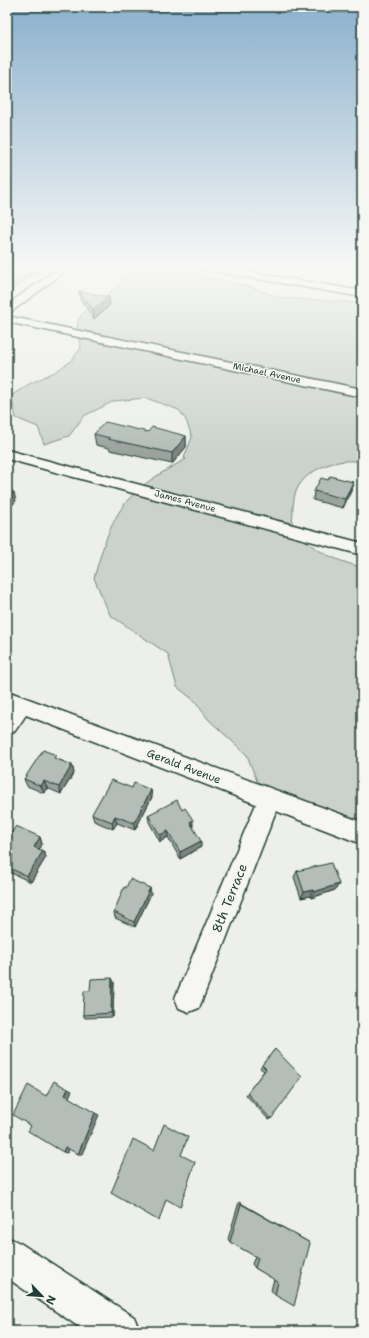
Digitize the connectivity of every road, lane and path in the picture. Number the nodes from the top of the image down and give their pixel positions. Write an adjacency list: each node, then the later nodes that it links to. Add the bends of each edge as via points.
1 (47, 327): 2 (street, Michael Avenue)
2 (362, 393)
3 (7, 454): 4 (street, James Avenue)
4 (362, 549)
5 (15, 702): 6 (street); 7 (street, Gerald Avenue)
6 (7, 725)
7 (270, 798): 8 (street, Gerald Avenue); 9 (street, 8th Terrace)
8 (362, 833)
9 (189, 998)
10 (7, 1256): 11 (main road)
11 (120, 1331)

